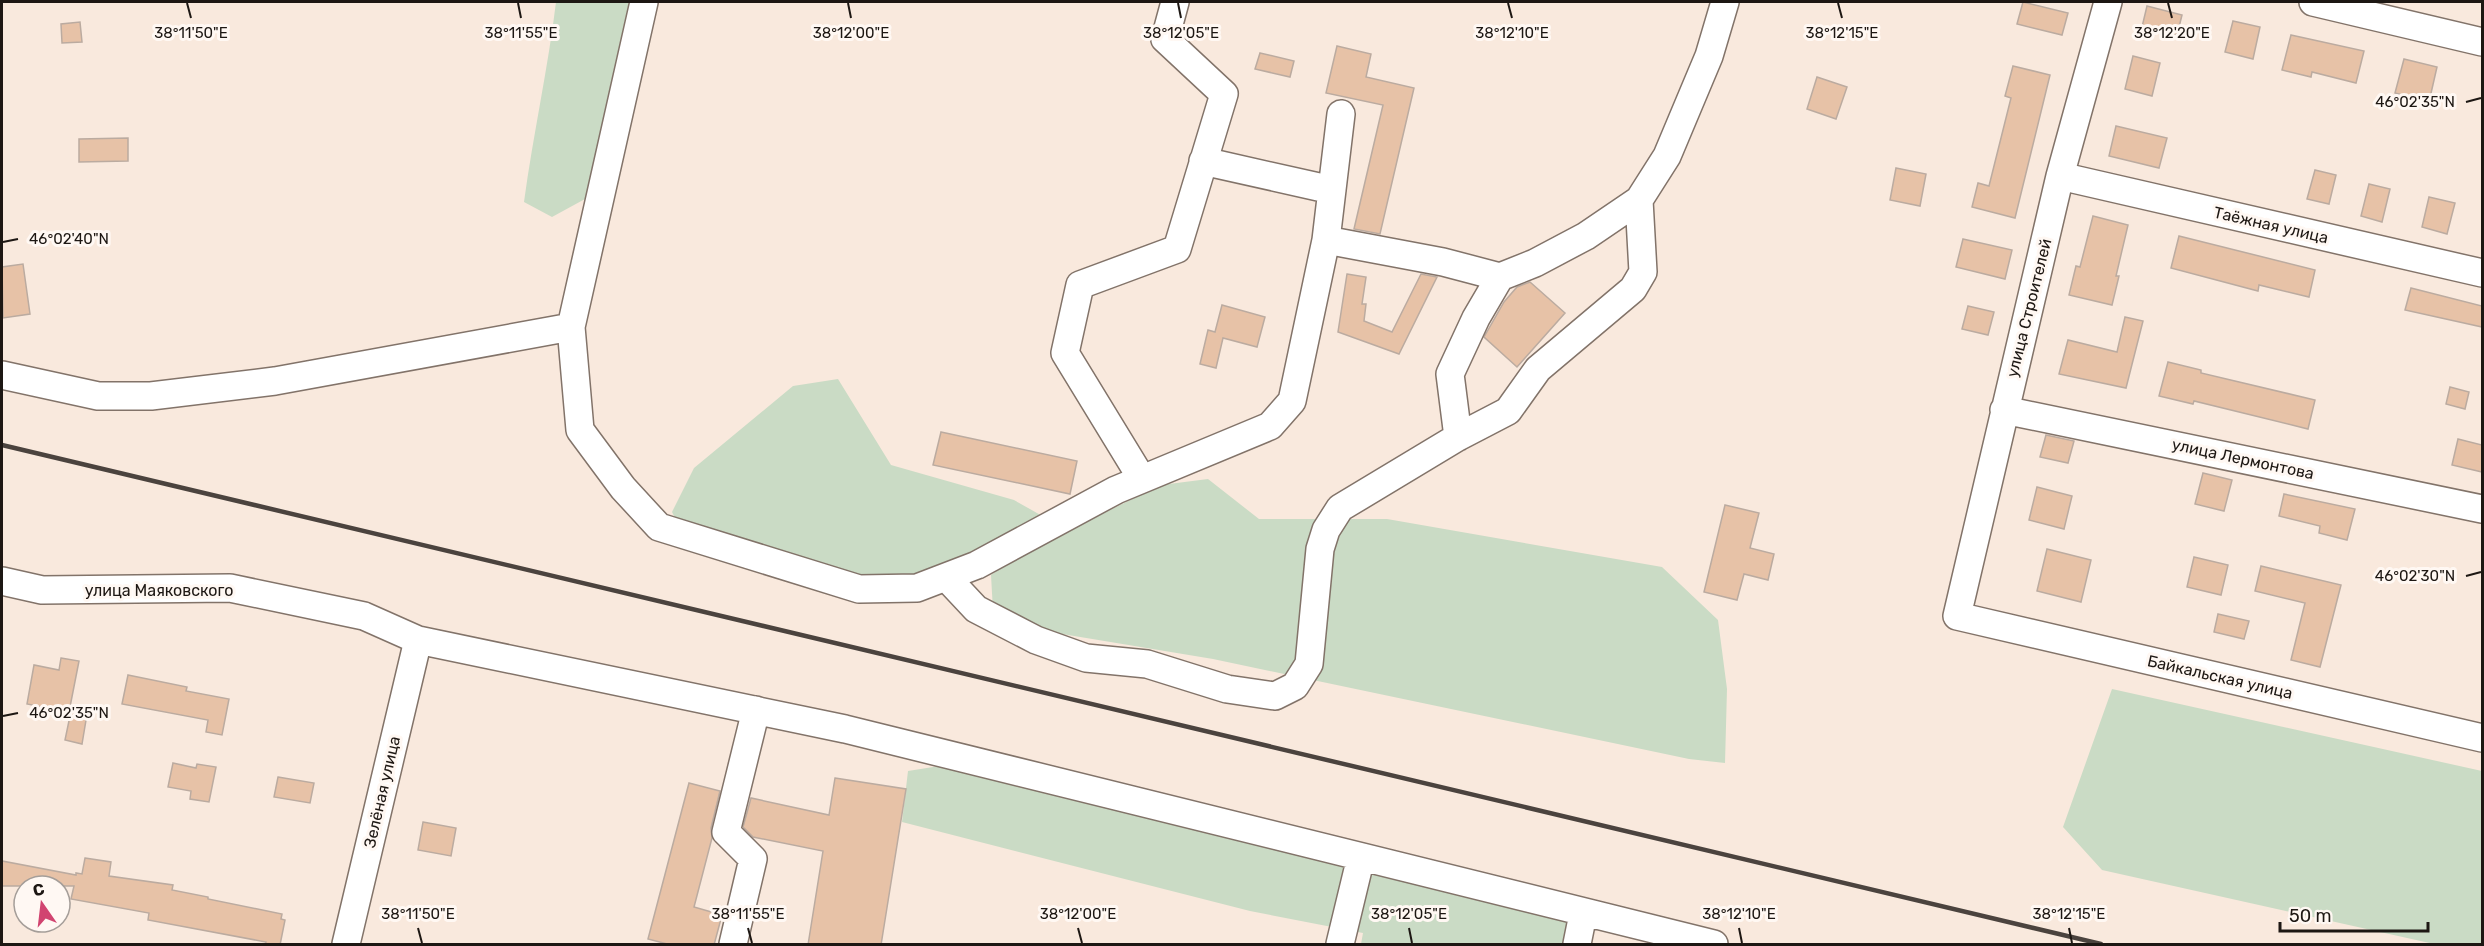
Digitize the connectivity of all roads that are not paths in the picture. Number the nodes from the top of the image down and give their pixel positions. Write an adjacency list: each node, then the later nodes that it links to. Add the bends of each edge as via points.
1 (644, 2): 15 (street)
2 (1175, 2): 8 (street, via 1165,39 1224,94)
3 (1725, 2): 11 (street, via 1709,56 1667,156)
4 (2108, 2): 9 (street, улица Строителей)
5 (2313, 2): 6 (street)
6 (2482, 42)
7 (1341, 114): 10 (street)
8 (1203, 161): 10 (street); 19 (street, via 1177,249 1080,285 1065,353)
9 (2060, 176): 13 (street, Таёжная улица); 17 (street, улица Строителей)
10 (1332, 190): 12 (street)
11 (1639, 200): 14 (street, via 1586,236); 18 (street, via 1643,272 1634,289 1538,369 1508,411)
12 (1326, 240): 14 (street); 19 (street, via 1292,401 1270,426)
13 (2482, 273)
14 (1500, 277): 18 (street, via 1450,374)
15 (571, 327): 16 (street, via 275,381 151,396 98,396); 21 (street, via 580,430 623,488 659,527 859,589 917,588)
16 (2, 375)
17 (2004, 410): 20 (street, улица Лермонтова); 23 (street, улица Строителей)
18 (1458, 437): 21 (street, via 1340,508 1320,549 1309,664 1294,686 1275,696 1227,689 1148,664 1086,658 1036,640 976,609)
19 (1142, 479): 21 (street, via 977,565)
20 (2482, 509)
21 (946, 577)
22 (2, 581): 24 (street, улица Маяковского, via 42,590 230,588 364,616)
23 (1957, 616): 26 (street, Байкальская улица)
24 (418, 640): 25 (street, улица Маяковского); 30 (street, Зелёная улица)
25 (756, 710): 27 (street, улица Маяковского, via 955,755); 31 (street, via 726,832 753,859)
26 (2482, 738)
27 (1361, 857): 28 (street, улица Маяковского); 32 (street)
28 (1583, 914): 29 (street, улица Маяковского); 33 (street)
29 (1711, 944)
30 (346, 945)
31 (733, 945)
32 (1340, 945)
33 (1577, 945)

